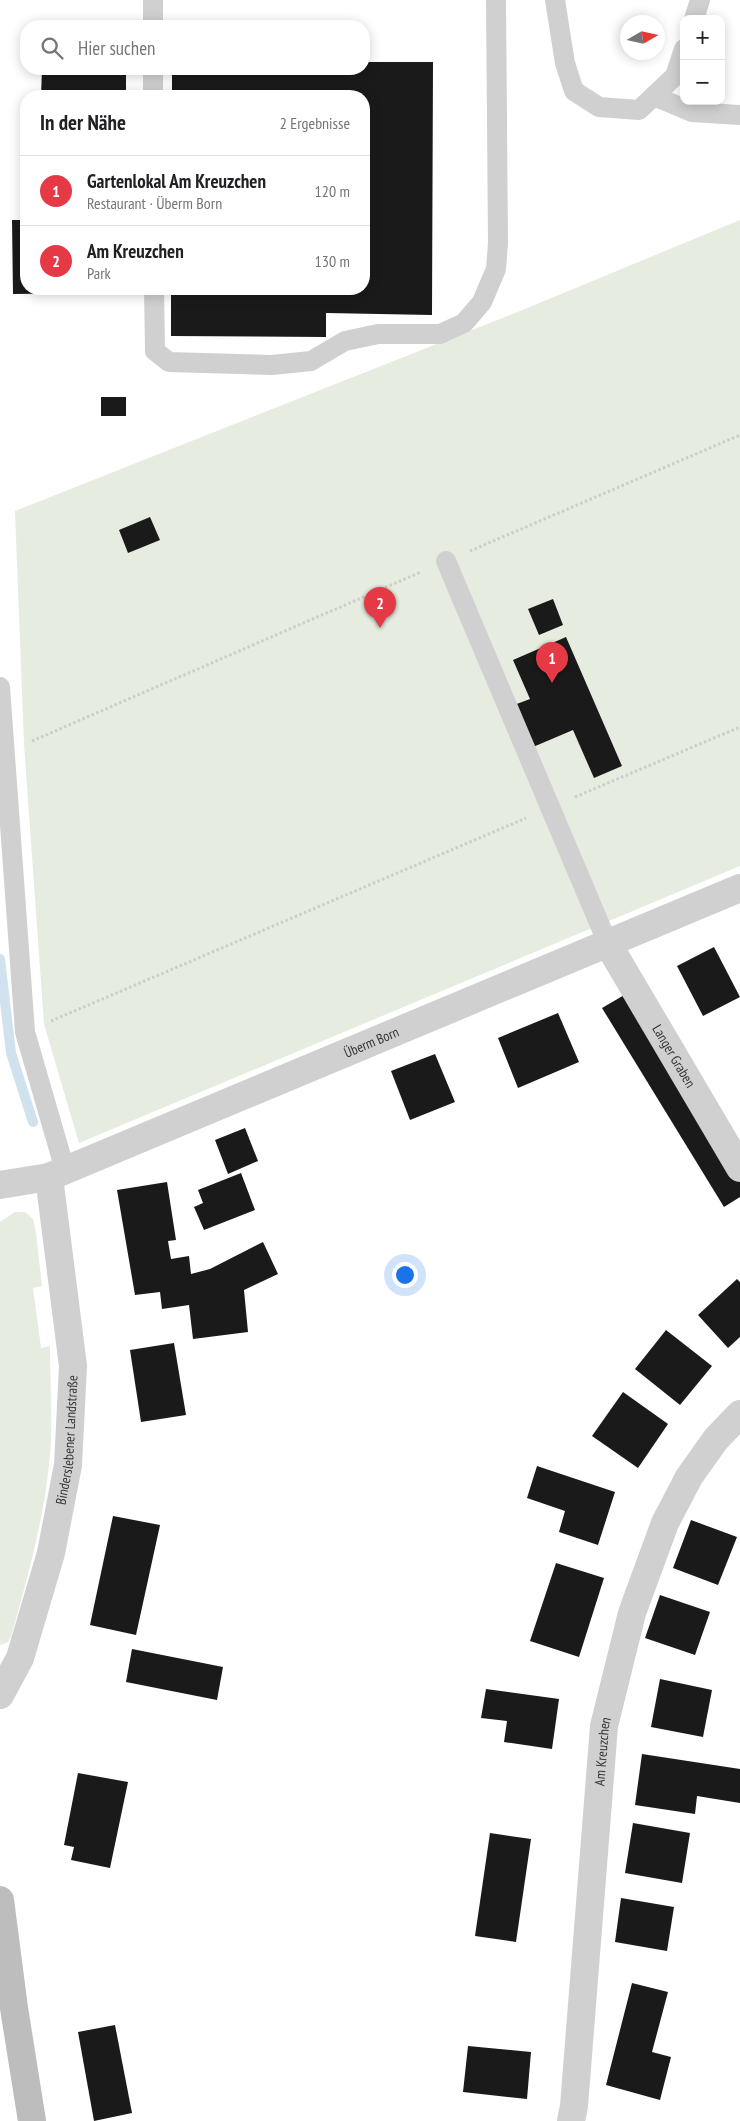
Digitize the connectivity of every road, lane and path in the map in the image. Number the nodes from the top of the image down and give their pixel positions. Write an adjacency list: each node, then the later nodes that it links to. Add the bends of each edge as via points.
1 (153, 0): 6 (lane)
2 (496, 0): 12 (lane, via 496,269 482,302 464,323 440,334 378,334 345,341 312,361 272,365 169,362 154,351)
3 (555, 0): 10 (lane, via 565,63 574,91 599,107 639,110)
4 (700, 0): 5 (lane)
5 (695, 15)
6 (153, 20)
7 (680, 60): 10 (lane, via 675,76)
8 (153, 75): 9 (lane)
9 (153, 90)
10 (654, 96): 11 (lane, via 692,112)
11 (740, 115)
12 (154, 295)
13 (740, 435): 14 (path)
14 (446, 562): 17 (path); 18 (lane)
15 (0, 687): 17 (lane)
16 (740, 728): 18 (path)
17 (2, 753): 21 (lane)
18 (549, 808): 20 (lane); 21 (path)
19 (740, 888): 20 (street, Überm Born)
20 (608, 944): 22 (street, Langer Graben); 23 (street, Überm Born)
21 (25, 1032): 23 (lane)
22 (740, 1168)
23 (57, 1173): 24 (street, Überm Born); 26 (street, Binderslebener Landstraße, via 73,1366 68,1465 51,1552 20,1658)
24 (0, 1185)
25 (740, 1414): 29 (street, Am Kreuzchen, via 689,1477 665,1523 632,1613 604,1726 574,2106)
26 (0, 1695)
27 (0, 1900): 28 (main road)
28 (32, 2121)
29 (570, 2121)

